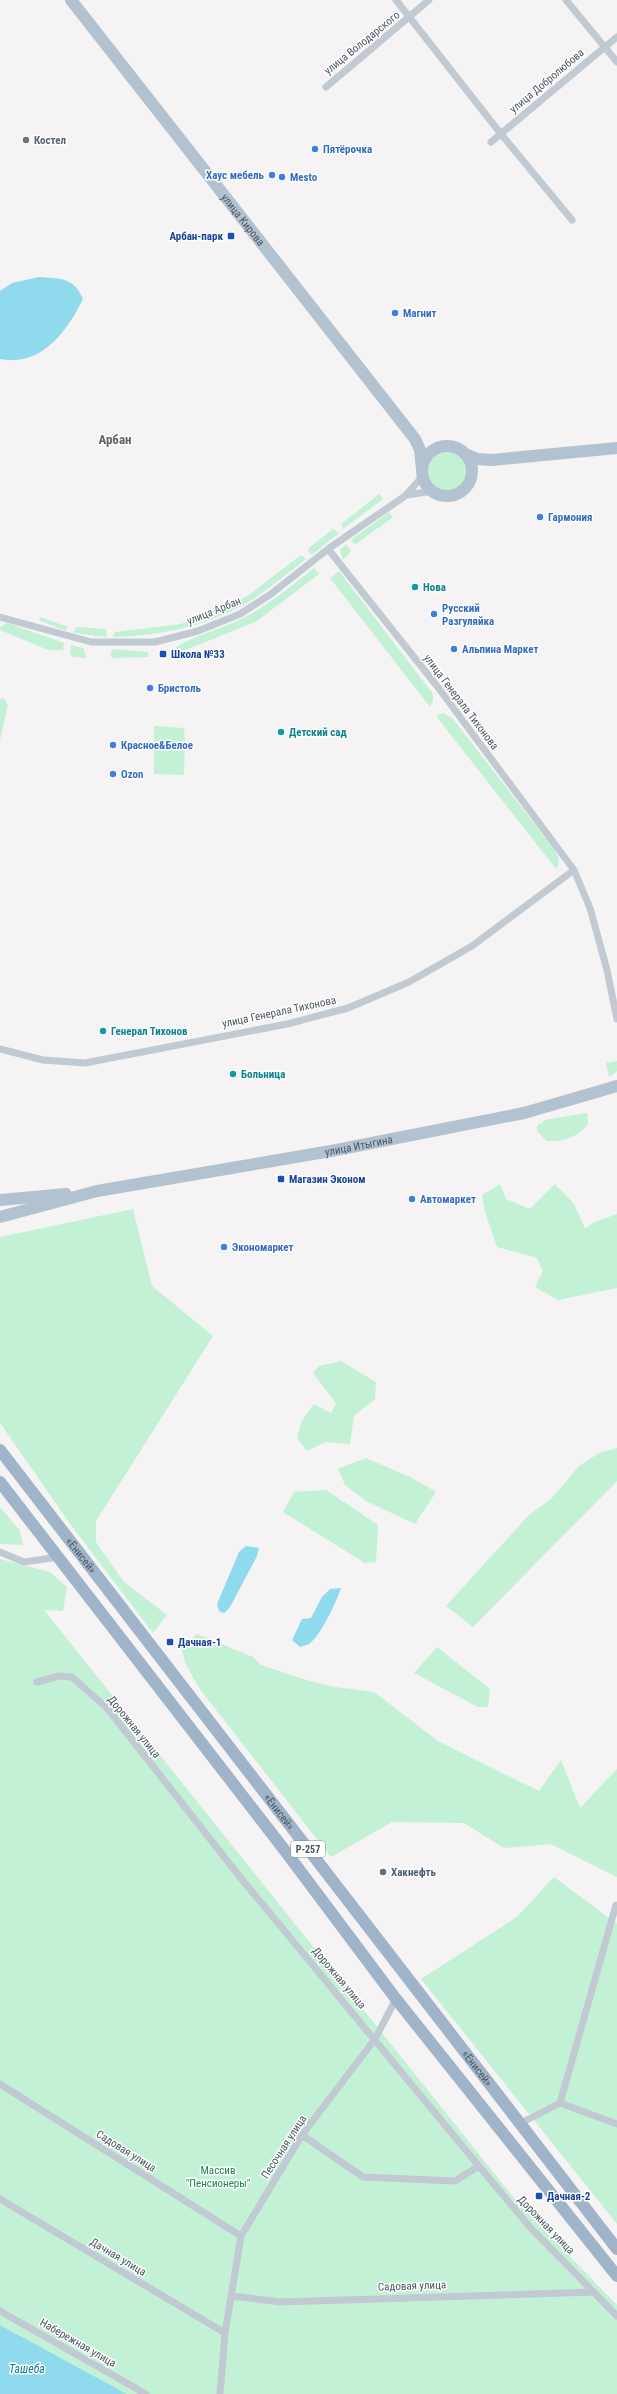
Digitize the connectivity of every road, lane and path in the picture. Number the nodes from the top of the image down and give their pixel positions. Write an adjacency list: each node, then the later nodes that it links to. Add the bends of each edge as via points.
1 (71, 0): 13 (main road, улица Кирова)
2 (396, 0): 5 (street)
3 (429, 0): 5 (street, улица Володарского)
4 (566, 0): 7 (street)
5 (411, 18): 9 (street, улица Володарского); 10 (street)
6 (617, 37): 7 (street, улица Добролюбова)
7 (605, 47): 8 (street); 10 (street, улица Добролюбова)
8 (617, 62)
9 (326, 87)
10 (501, 134): 11 (street, улица Добролюбова); 12 (street)
11 (491, 142)
12 (572, 220)
13 (414, 439): 14 (main road); 18 (main road, via 420,450)
14 (437, 448): 16 (main road, via 452,447); 18 (main road, via 425,458)
15 (617, 448): 17 (main road)
16 (465, 454): 17 (main road); 19 (main road, via 470,462)
17 (491, 460): 19 (main road)
18 (422, 472): 20 (main road); 21 (street)
19 (471, 476): 20 (main road, via 467,486 454,494 444,495)
20 (433, 491): 21 (street)
21 (405, 496): 22 (street, улица Арбан)
22 (328, 550): 23 (street, улица Арбан, via 271,594 240,614 198,631 155,642 91,642); 24 (street, улица Генерала Тихонова, via 437,686)
23 (0, 617)
24 (574, 870): 25 (street, улица Генерала Тихонова, via 590,908); 26 (street, улица Генерала Тихонова, via 472,946 408,982 348,1008 288,1024 85,1063 43,1060)
25 (617, 1019)
26 (0, 1049)
27 (617, 1086): 28 (main road, улица Итыгина, via 524,1113 262,1163)
28 (97, 1191): 29 (main road, улица Итыгина); 30 (main road, улица Итыгина)
29 (0, 1200)
30 (0, 1217)
31 (0, 1450): 41 (highway, «Енисей» / Р-257)
32 (0, 1482): 34 (highway, «Енисей» / Р-257)
33 (0, 1552): 34 (street, via 24,1562)
34 (59, 1557): 37 (highway, «Енисей» / Р-257)
35 (37, 1682): 38 (street, Дорожная улица, via 59,1676 72,1677 107,1708 244,1882)
36 (616, 1905): 40 (street)
37 (396, 1999): 38 (street, Песочная улица); 48 (highway, «Енисей» / Р-257)
38 (375, 2039): 43 (street, Песочная улица); 44 (street, Дорожная улица)
39 (0, 2084): 46 (street, Садовая улица)
40 (560, 2103): 41 (street); 42 (street)
41 (519, 2124): 47 (highway, «Енисей» / Р-257)
42 (617, 2124)
43 (302, 2135): 44 (street, via 363,2176 455,2181); 46 (street, Песочная улица)
44 (479, 2166): 49 (street, Дорожная улица, via 529,2226)
45 (0, 2199): 53 (street, Дачная улица)
46 (241, 2236): 50 (street, Песочная улица)
47 (617, 2249)
48 (617, 2276)
49 (594, 2292): 50 (street, Садовая улица, via 281,2302); 52 (street, Дорожная улица)
50 (231, 2296): 53 (street, Песочная улица)
51 (0, 2311): 54 (street, Набережная улица)
52 (617, 2316)
53 (225, 2333): 55 (street, Песочная улица)
54 (146, 2394)
55 (220, 2394)

